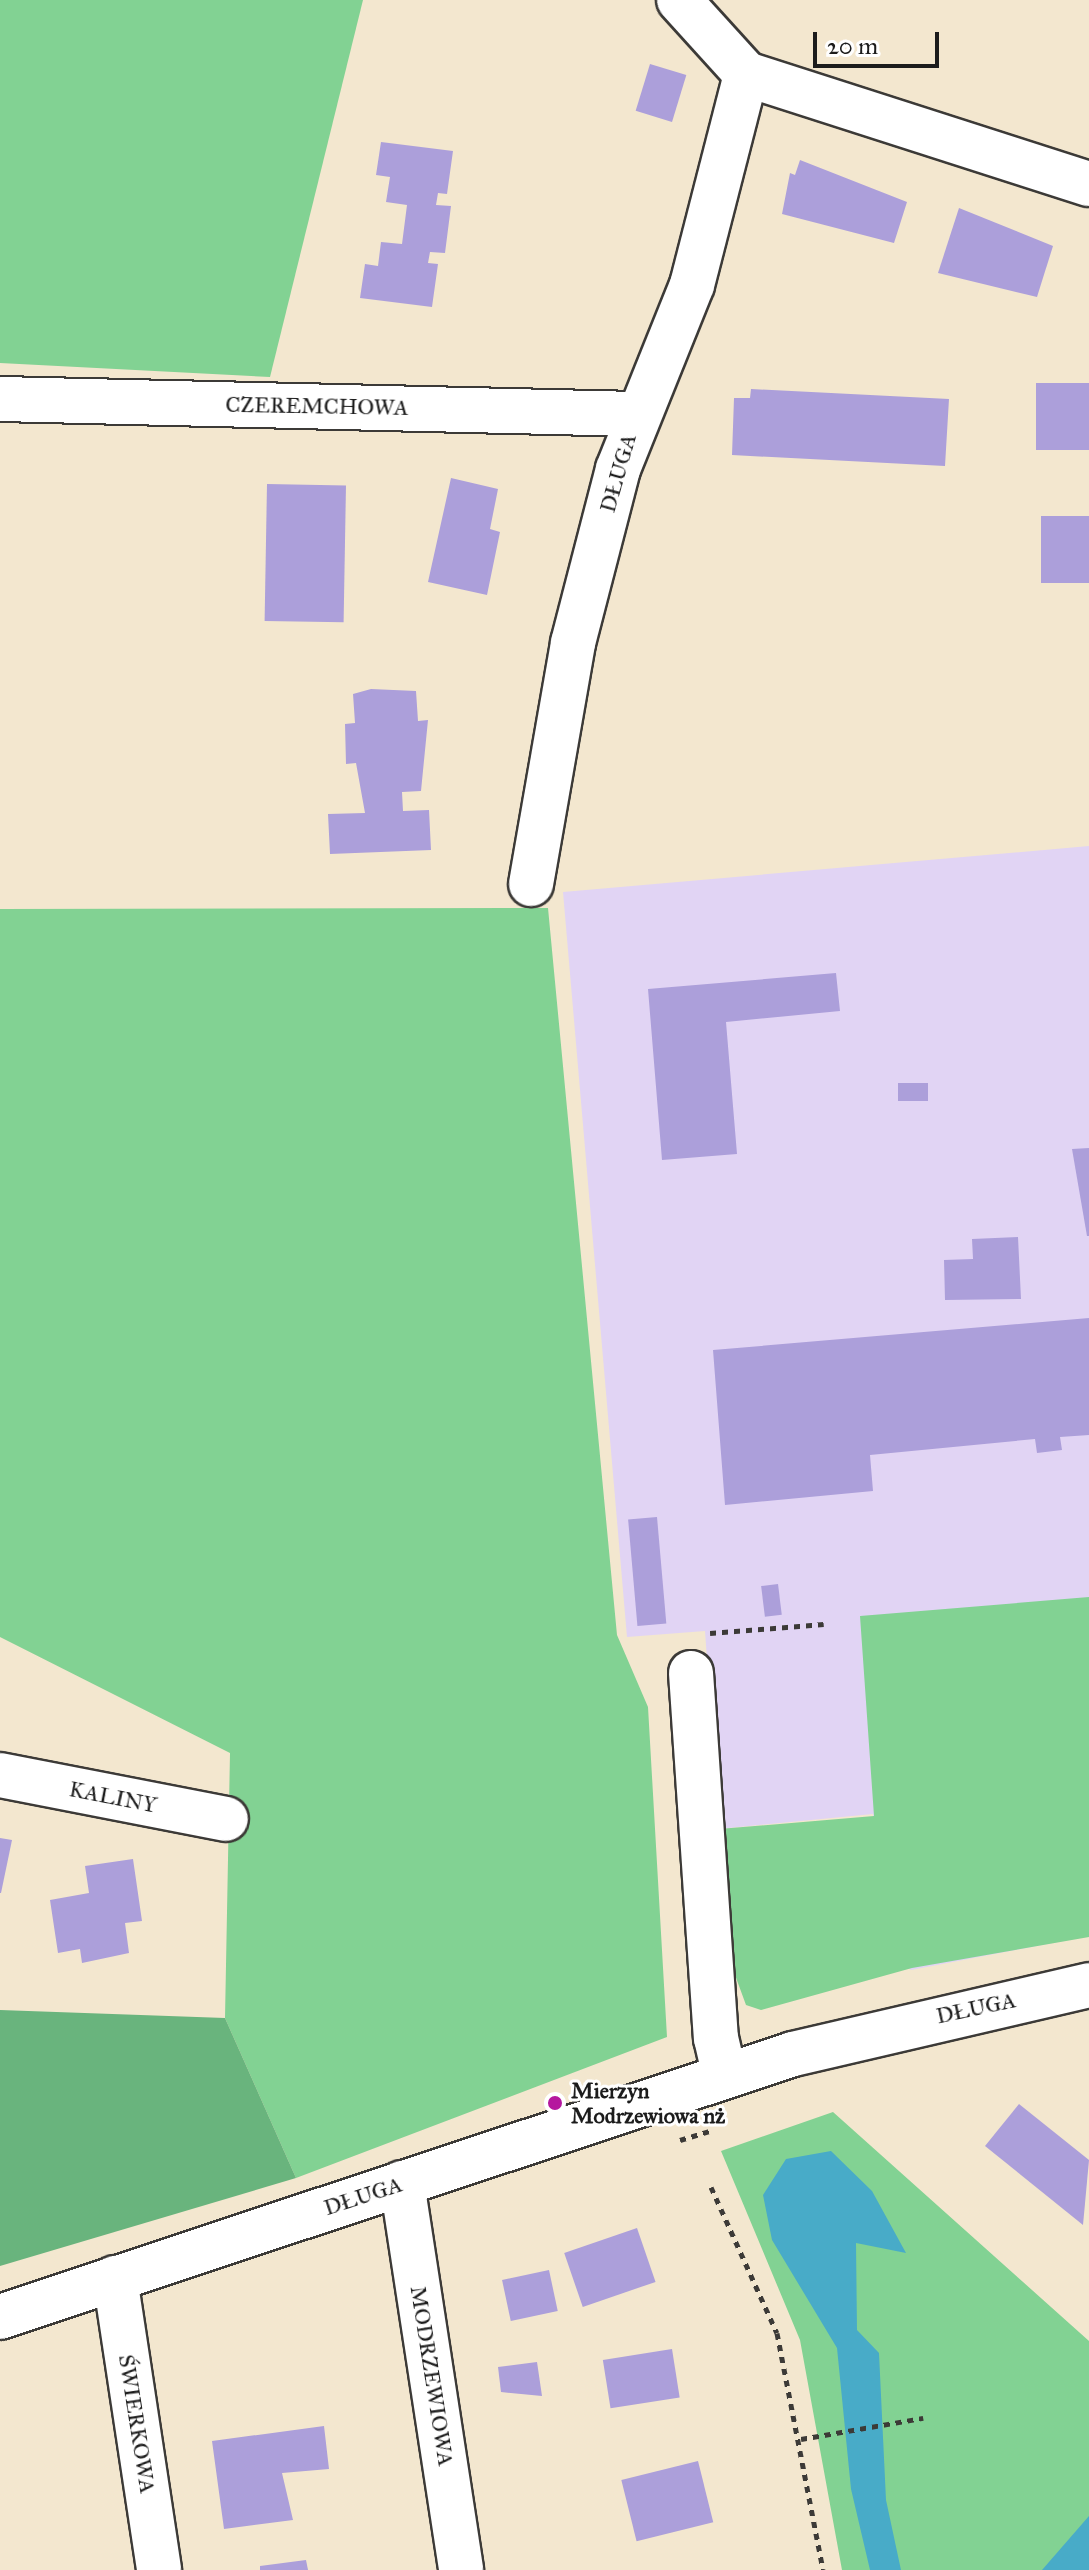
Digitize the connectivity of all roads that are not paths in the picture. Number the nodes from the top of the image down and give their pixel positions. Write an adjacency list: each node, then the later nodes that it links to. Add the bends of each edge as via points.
1 (679, 0): 2 (street)
2 (746, 74): 3 (street); 5 (street, DŁUGA, via 692,285)
3 (1089, 184)
4 (0, 399): 5 (street, CZEREMCHOWA)
5 (635, 414): 6 (street, DŁUGA, via 573,643)
6 (531, 884)
7 (697, 1653): 11 (street, via 716,2038)
8 (0, 1775): 9 (street, KALINY)
9 (226, 1819)
10 (1089, 1985): 11 (street, DŁUGA, via 899,2025)
11 (725, 2076): 12 (street, DŁUGA)
12 (402, 2183): 13 (street, DŁUGA); 16 (street, MODRZEWIOWA)
13 (115, 2278): 14 (street, DŁUGA); 15 (street, ŚWIERKOWA)
14 (0, 2317)
15 (159, 2570)
16 (461, 2570)

